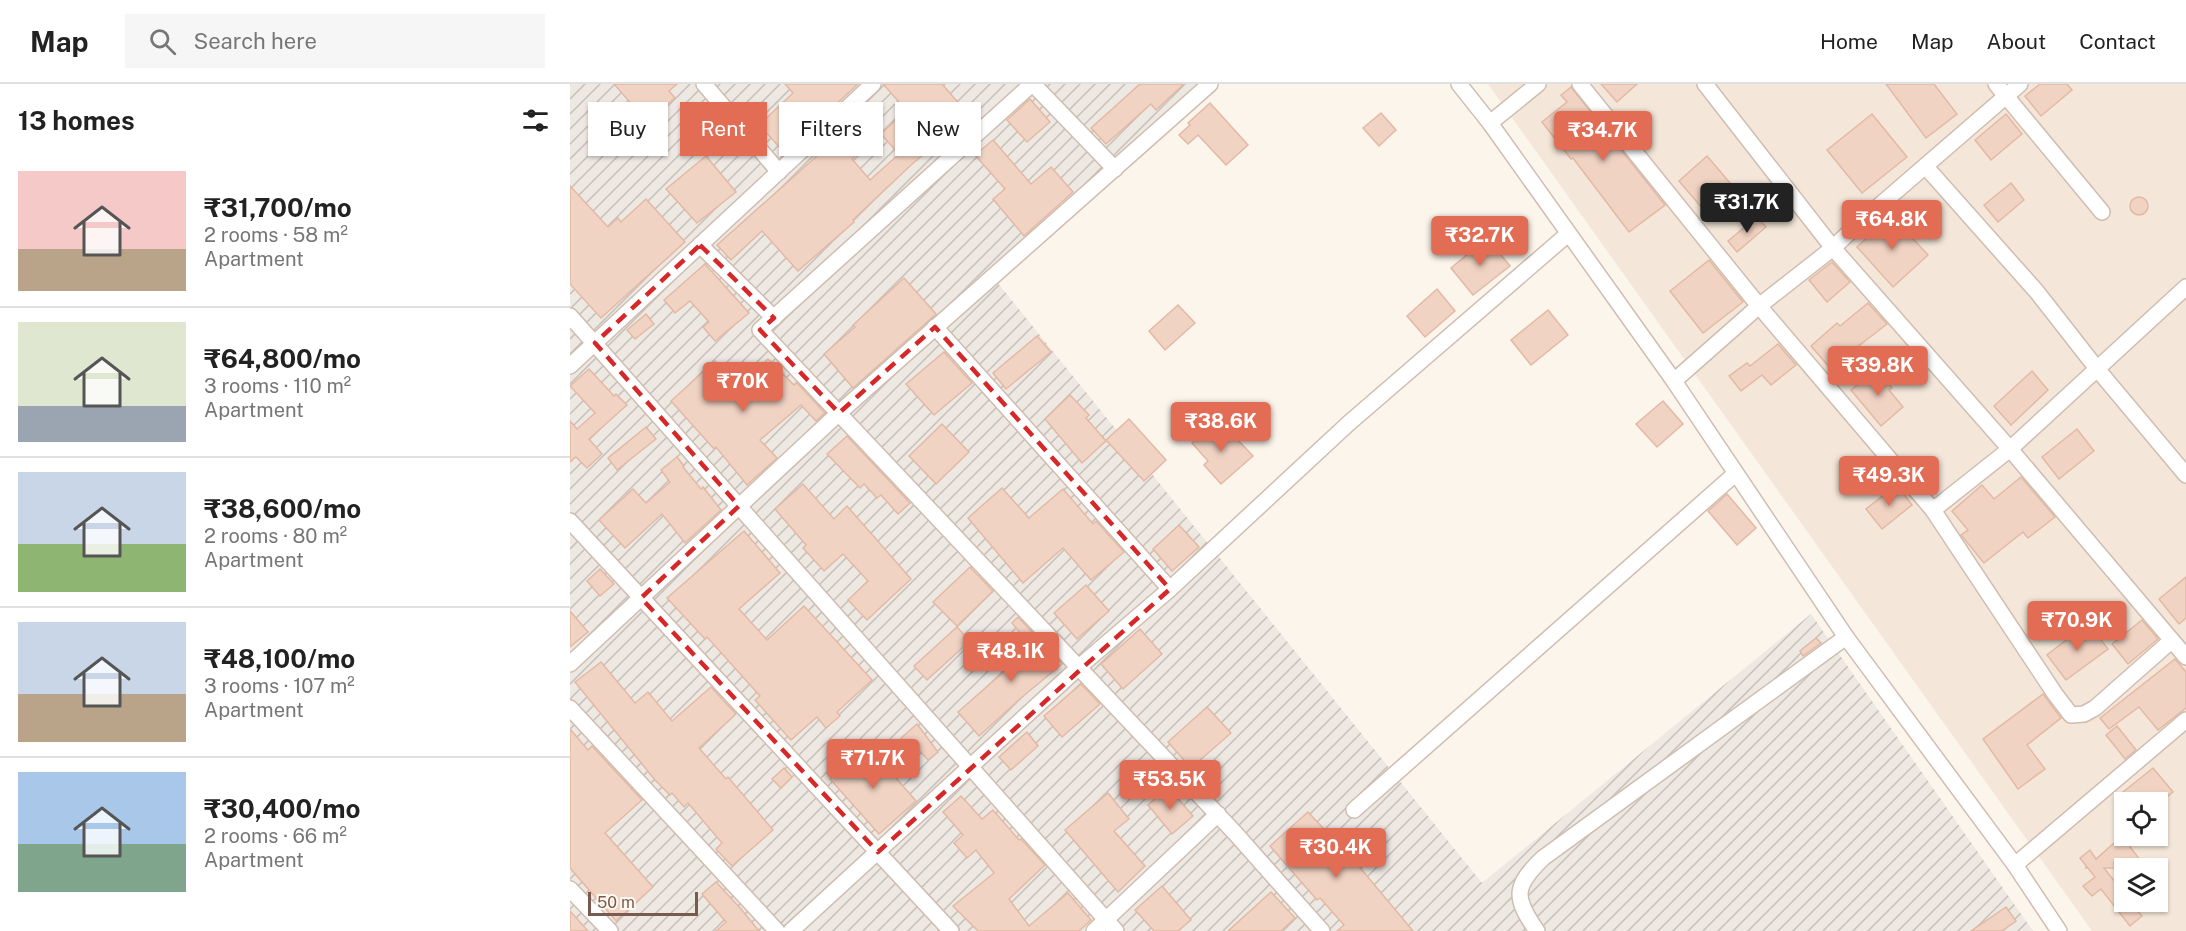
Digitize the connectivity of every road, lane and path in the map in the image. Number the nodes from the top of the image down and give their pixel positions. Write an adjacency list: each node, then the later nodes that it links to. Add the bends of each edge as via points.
1 (704, 84): 15 (street)
2 (1033, 84): 14 (street); 23 (street)
3 (1209, 84): 14 (street)
4 (1459, 84): 12 (street)
5 (1538, 84): 12 (street)
6 (1580, 84): 21 (street)
7 (1706, 84): 19 (street)
8 (1996, 84): 11 (street)
9 (2020, 84): 11 (street)
10 (868, 86): 15 (street)
11 (2006, 97): 13 (street); 16 (street)
12 (1490, 123): 17 (street)
13 (1926, 166): 19 (street); 27 (street, via 2037,292)
14 (1115, 169): 24 (street)
15 (778, 172): 18 (street)
16 (2102, 212)
17 (1568, 234): 28 (street); 36 (street, via 1349,423)
18 (700, 245): 23 (street); 25 (street)
19 (1833, 248): 21 (street); 30 (street)
20 (2186, 287): 27 (street)
21 (1759, 306): 28 (street); 34 (street)
22 (570, 316): 25 (street)
23 (774, 318): 29 (street, via 760,330)
24 (935, 327): 29 (street); 36 (street)
25 (595, 343): 26 (street); 33 (street)
26 (570, 366)
27 (2098, 370): 30 (street); 32 (street)
28 (1674, 381): 31 (street)
29 (839, 413): 33 (street); 42 (street)
30 (2010, 448): 34 (street); 39 (street)
31 (1735, 474): 38 (street); 46 (street)
32 (2186, 474)
33 (739, 506): 37 (street); 45 (street)
34 (1933, 510): 39 (street, via 2071,714 2084,714 2095,708)
35 (570, 521): 37 (street)
36 (1170, 589): 42 (street)
37 (641, 598): 41 (street); 48 (street)
38 (1846, 637): 49 (street); 58 (street, via 1543,858 1525,876 1520,895 1524,912)
39 (2171, 641): 40 (street)
40 (2186, 657)
41 (570, 664)
42 (1079, 667): 45 (street); 47 (street)
43 (570, 708): 53 (street)
44 (2186, 720): 49 (street)
45 (970, 767): 48 (street); 51 (street)
46 (1354, 810)
47 (1218, 814): 51 (street); 57 (street)
48 (878, 852): 54 (street); 55 (street)
49 (2015, 865): 59 (street)
50 (570, 889): 52 (street)
51 (1111, 925): 56 (street)
52 (610, 931)
53 (777, 931)
54 (791, 931)
55 (951, 931)
56 (1094, 931)
57 (1322, 931)
58 (1537, 931)
59 (2059, 931)

